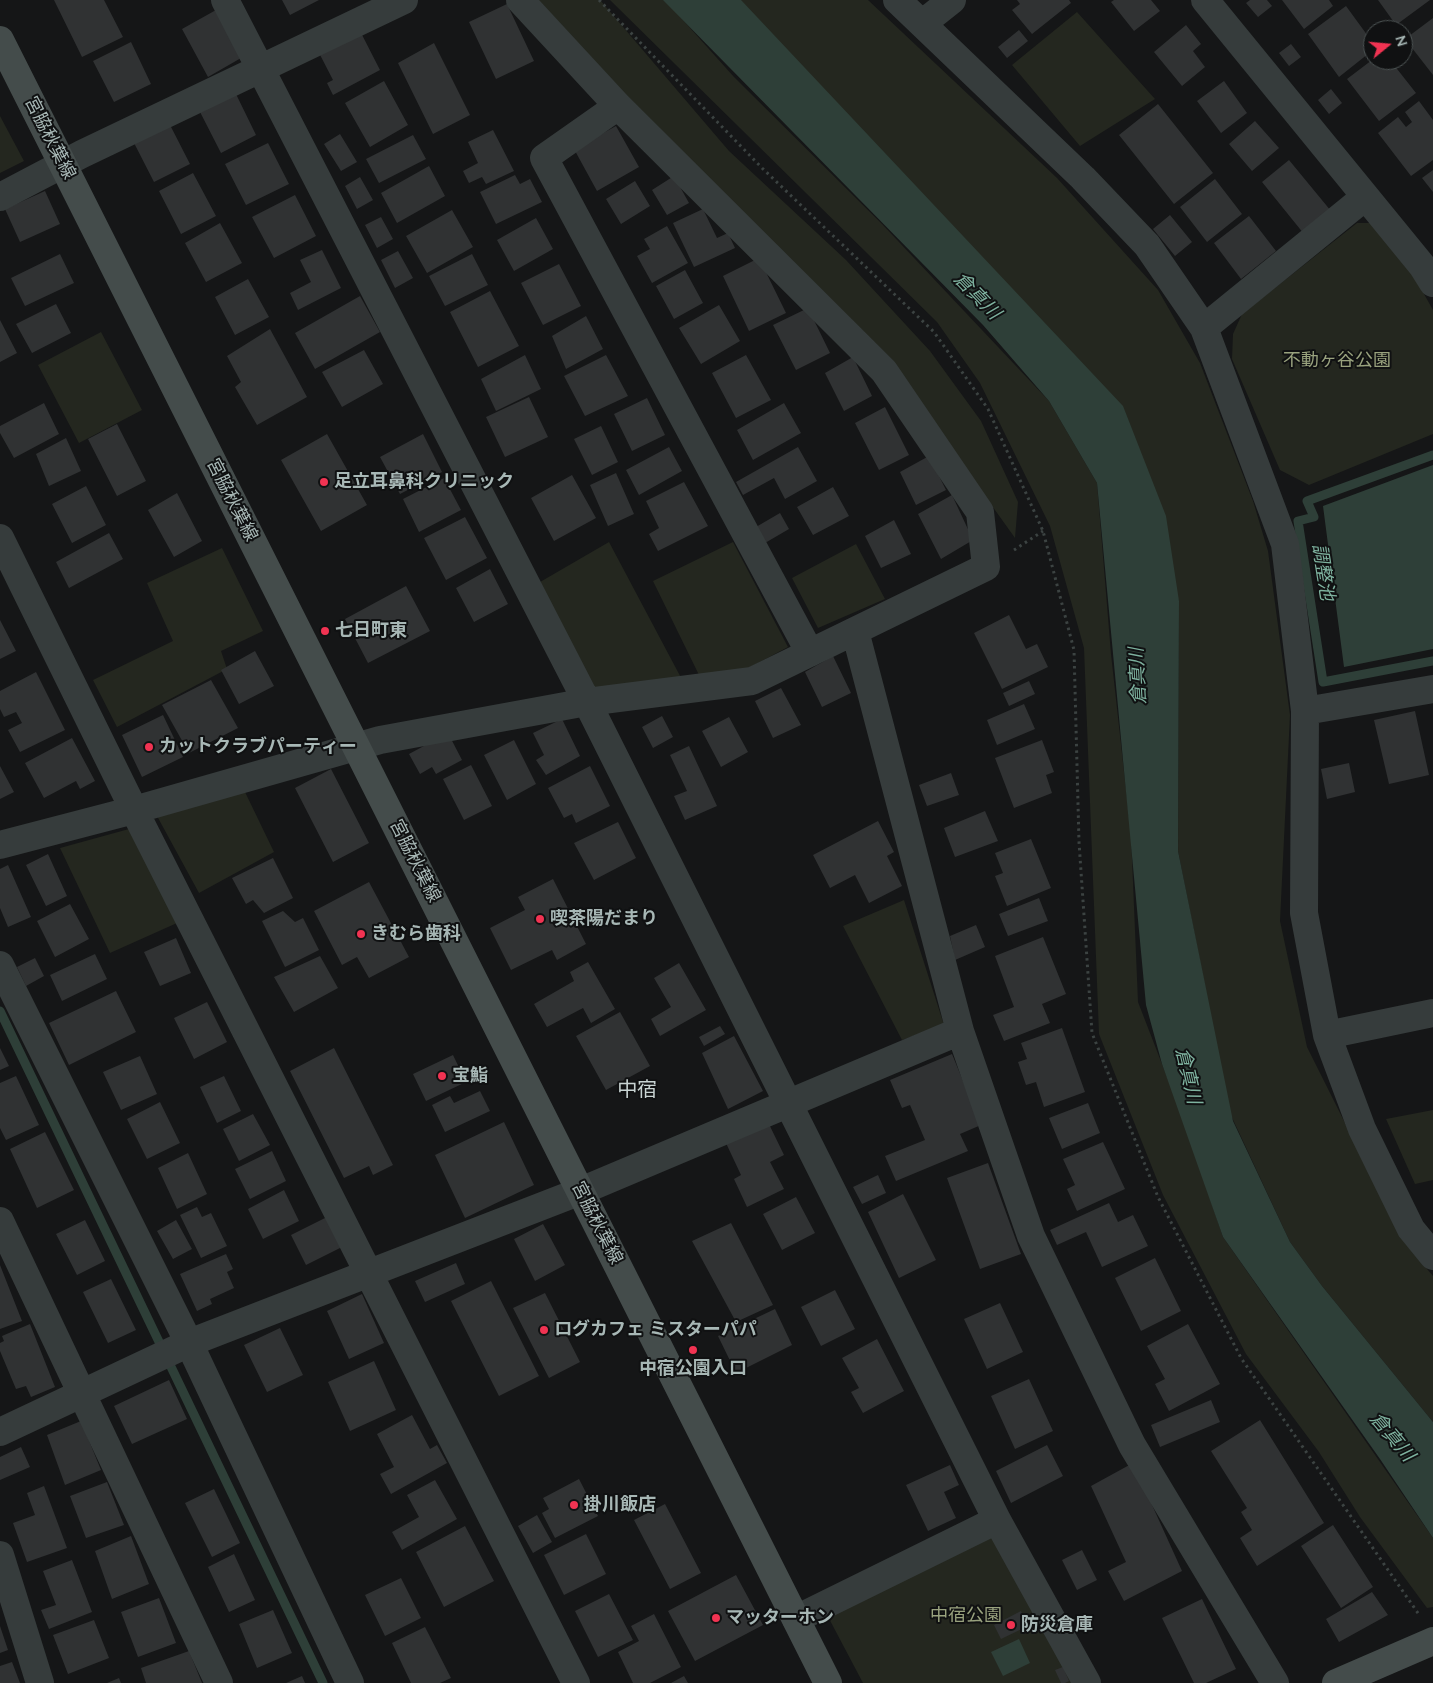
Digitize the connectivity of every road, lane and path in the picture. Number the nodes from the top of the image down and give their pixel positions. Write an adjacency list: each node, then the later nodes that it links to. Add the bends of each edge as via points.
1 (225, 0): 10 (street)
2 (404, 0): 10 (street)
3 (520, 0): 11 (street)
4 (599, 0): 40 (path, via 762,168 934,332 988,410 1042,531 1074,650 1079,842 1092,1033 1158,1197 1240,1358)
5 (897, 0): 8 (street)
6 (952, 0): 8 (street)
7 (1205, 0): 14 (street)
8 (923, 23): 16 (street, via 1083,178 1147,245)
9 (0, 40): 12 (street, 宮脇秋葉線)
10 (260, 68): 12 (street); 21 (street)
11 (618, 106): 18 (street, via 884,371 980,512 986,567); 19 (street, via 544,158)
12 (63, 164): 13 (street); 23 (street, 宮脇秋葉線)
13 (0, 197)
14 (1365, 197): 15 (street); 16 (street)
15 (1433, 283)
16 (1204, 328): 22 (street, via 1286,544)
17 (0, 538): 24 (street)
18 (855, 631): 19 (street); 28 (street)
19 (810, 653): 21 (street, via 752,681)
20 (1433, 689): 22 (street)
21 (587, 702): 23 (street); 30 (street)
22 (1306, 710): 29 (street, via 1304,913)
23 (356, 745): 24 (street); 31 (street, 宮脇秋葉線)
24 (134, 810): 25 (street); 34 (street)
25 (0, 845)
26 (0, 965): 35 (street)
27 (1433, 1013): 29 (street)
28 (960, 1031): 30 (street); 49 (street, via 1031,1236 1132,1445)
29 (1327, 1035): 33 (street, via 1362,1129 1411,1229)
30 (789, 1104): 31 (street); 38 (street)
31 (581, 1191): 34 (street); 41 (street, 宮脇秋葉線)
32 (0, 1221): 36 (street)
33 (1433, 1256)
34 (368, 1274): 35 (street); 46 (street)
35 (176, 1349): 36 (street); 45 (street)
36 (82, 1393): 37 (street); 44 (street)
37 (0, 1432)
38 (997, 1520): 41 (street); 48 (street)
39 (0, 1555): 43 (street)
40 (1420, 1616)
41 (796, 1619): 47 (street, 宮脇秋葉線)
42 (1433, 1641): 50 (street)
43 (40, 1683)
44 (219, 1683)
45 (350, 1683)
46 (576, 1683)
47 (828, 1683)
48 (1087, 1683)
49 (1275, 1683)
50 (1336, 1683)

